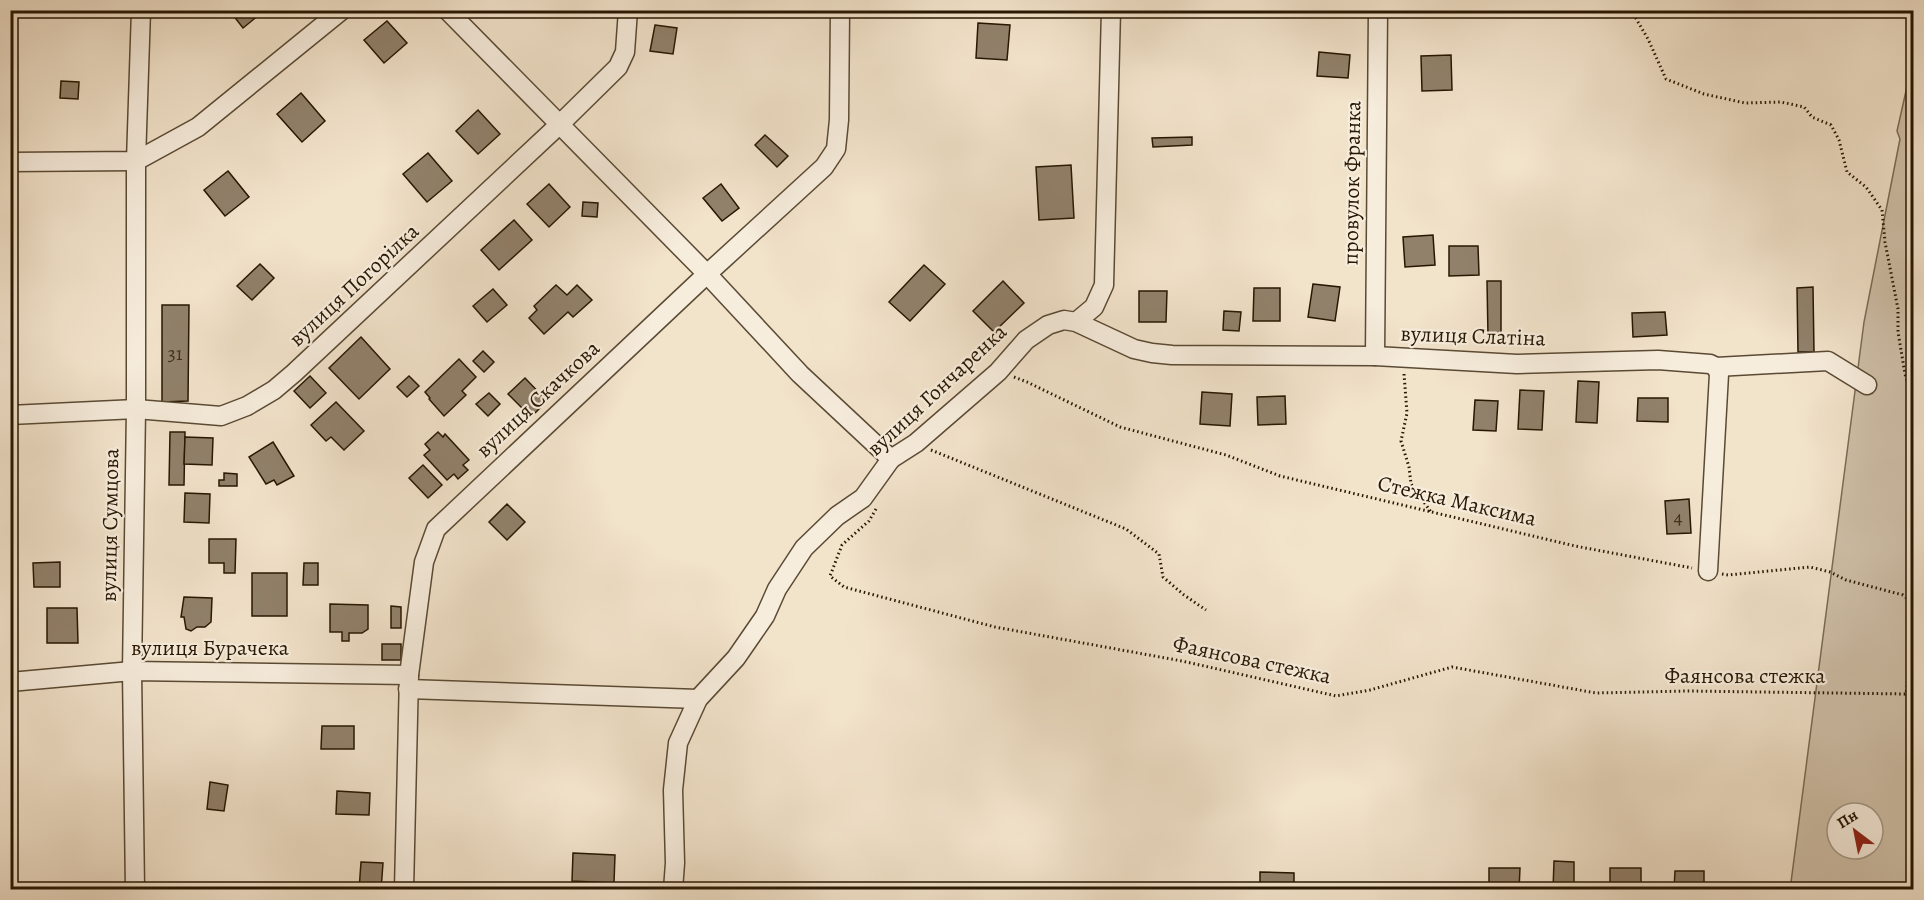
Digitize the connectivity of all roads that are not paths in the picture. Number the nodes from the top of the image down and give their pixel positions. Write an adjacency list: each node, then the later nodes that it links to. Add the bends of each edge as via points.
1 (141, 10): 9 (street, вулиця Сумцова)
2 (342, 10): 9 (street, via 198,127)
3 (447, 10): 8 (street)
4 (628, 10): 8 (street, вулиця Погорілка, via 626,51 618,67)
5 (840, 10): 11 (street, вулиця Скачкова, via 836,149 824,167)
6 (1111, 10): 12 (street, via 1104,285 1094,307)
7 (1378, 10): 13 (street, провулок Франка)
8 (560, 124): 11 (street); 16 (street, вулиця Погорілка, via 274,390 220,416)
9 (136, 161): 10 (street); 16 (street, вулиця Сумцова)
10 (10, 162)
11 (707, 274): 18 (street, via 800,374); 22 (street, вулиця Скачкова, via 436,528 419,588)
12 (1076, 322): 13 (street, вулиця Слатіна, via 1134,349 1152,353); 18 (street, вулиця Гончаренка, via 1064,320 1048,325 1026,340 998,372 916,443)
13 (1375, 356): 14 (street, вулиця Слатіна, via 1517,364 1658,360)
14 (1716, 367): 15 (street, вулиця Слатіна, via 1828,361); 19 (street, via 1719,374)
15 (1867, 385)
16 (136, 410): 17 (street, вулиця Погорілка); 20 (street, вулиця Сумцова)
17 (10, 415)
18 (891, 459): 23 (street, вулиця Гончаренка, via 863,498 837,516 804,548 736,658)
19 (1708, 571)
20 (132, 671): 21 (street, вулиця Бурачека); 22 (street, вулиця Бурачека); 24 (street, вулиця Сумцова)
21 (10, 682)
22 (409, 682): 23 (street, вулиця Бурачека); 25 (street, вулиця Скачкова)
23 (698, 699): 26 (street, вулиця Гончаренка, via 678,743 673,790)
24 (135, 890)
25 (404, 890)
26 (673, 890)

